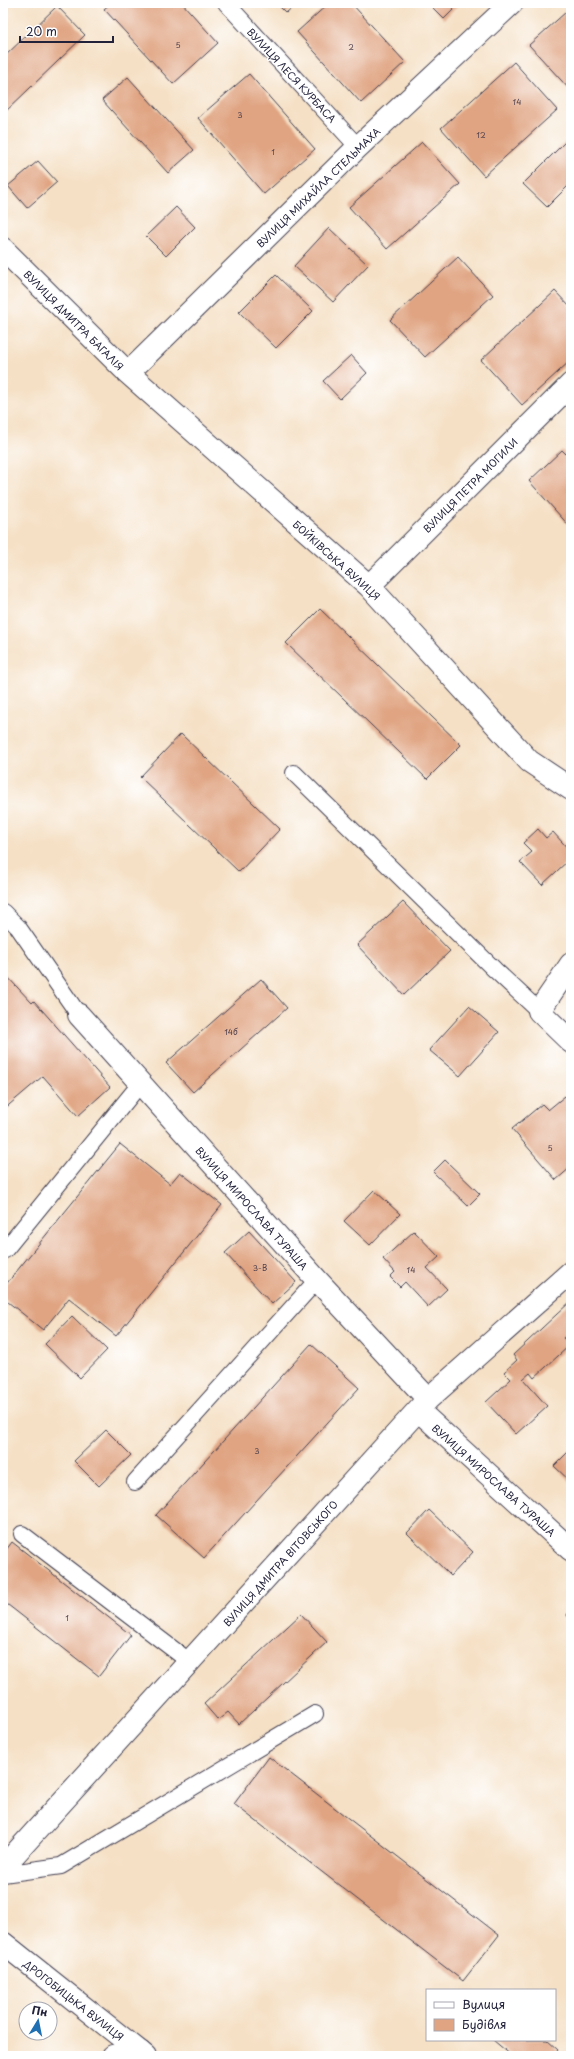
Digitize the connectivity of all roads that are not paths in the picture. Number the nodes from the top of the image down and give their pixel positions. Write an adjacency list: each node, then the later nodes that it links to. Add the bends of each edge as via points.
1 (226, 3): 3 (lane, ВУЛИЦЯ ЛЕСЯ КУРБАСА)
2 (512, 3): 3 (street, ВУЛИЦЯ МИХАЙЛА СТЕЛЬМАХА)
3 (358, 147): 5 (street, ВУЛИЦЯ МИХАЙЛА СТЕЛЬМАХА)
4 (3, 249): 5 (street, ВУЛИЦЯ ДМИТРА БАГАЛІЯ)
5 (128, 373): 7 (street, БОЙКІВСЬКА ВУЛИЦЯ)
6 (571, 384): 7 (street, ВУЛИЦЯ ПЕТРА МОГИЛИ)
7 (369, 586): 9 (street, БОЙКІВСЬКА ВУЛИЦЯ, via 529,760)
8 (294, 773): 12 (lane)
9 (571, 789)
10 (3, 912): 13 (lane, via 18,927)
11 (571, 964): 12 (street)
12 (539, 1011): 14 (street)
13 (79, 1015): 15 (street, ВУЛИЦЯ МИРОСЛАВА ТУРАША)
14 (571, 1042)
15 (140, 1084): 16 (lane, via 5,1250); 18 (street, ВУЛИЦЯ МИРОСЛАВА ТУРАША)
16 (3, 1248)
17 (571, 1272): 19 (street, ВУЛИЦЯ ДМИТРА ВІТОВСЬКОГО)
18 (317, 1280): 19 (street, ВУЛИЦЯ МИРОСЛАВА ТУРАША); 20 (lane)
19 (423, 1405): 22 (street, ВУЛИЦЯ МИРОСЛАВА ТУРАША); 23 (street, ВУЛИЦЯ ДМИТРА ВІТОВСЬКОГО)
20 (135, 1482)
21 (22, 1534): 23 (lane)
22 (571, 1550)
23 (190, 1662): 25 (street, ВУЛИЦЯ ДМИТРА ВІТОВСЬКОГО)
24 (315, 1714): 26 (lane, via 61,1866)
25 (3, 1867)
26 (3, 1874)
27 (3, 1943): 28 (street, ДРОГОБИЦЬКА ВУЛИЦЯ)
28 (143, 2054): 29 (street)
29 (113, 2056)

